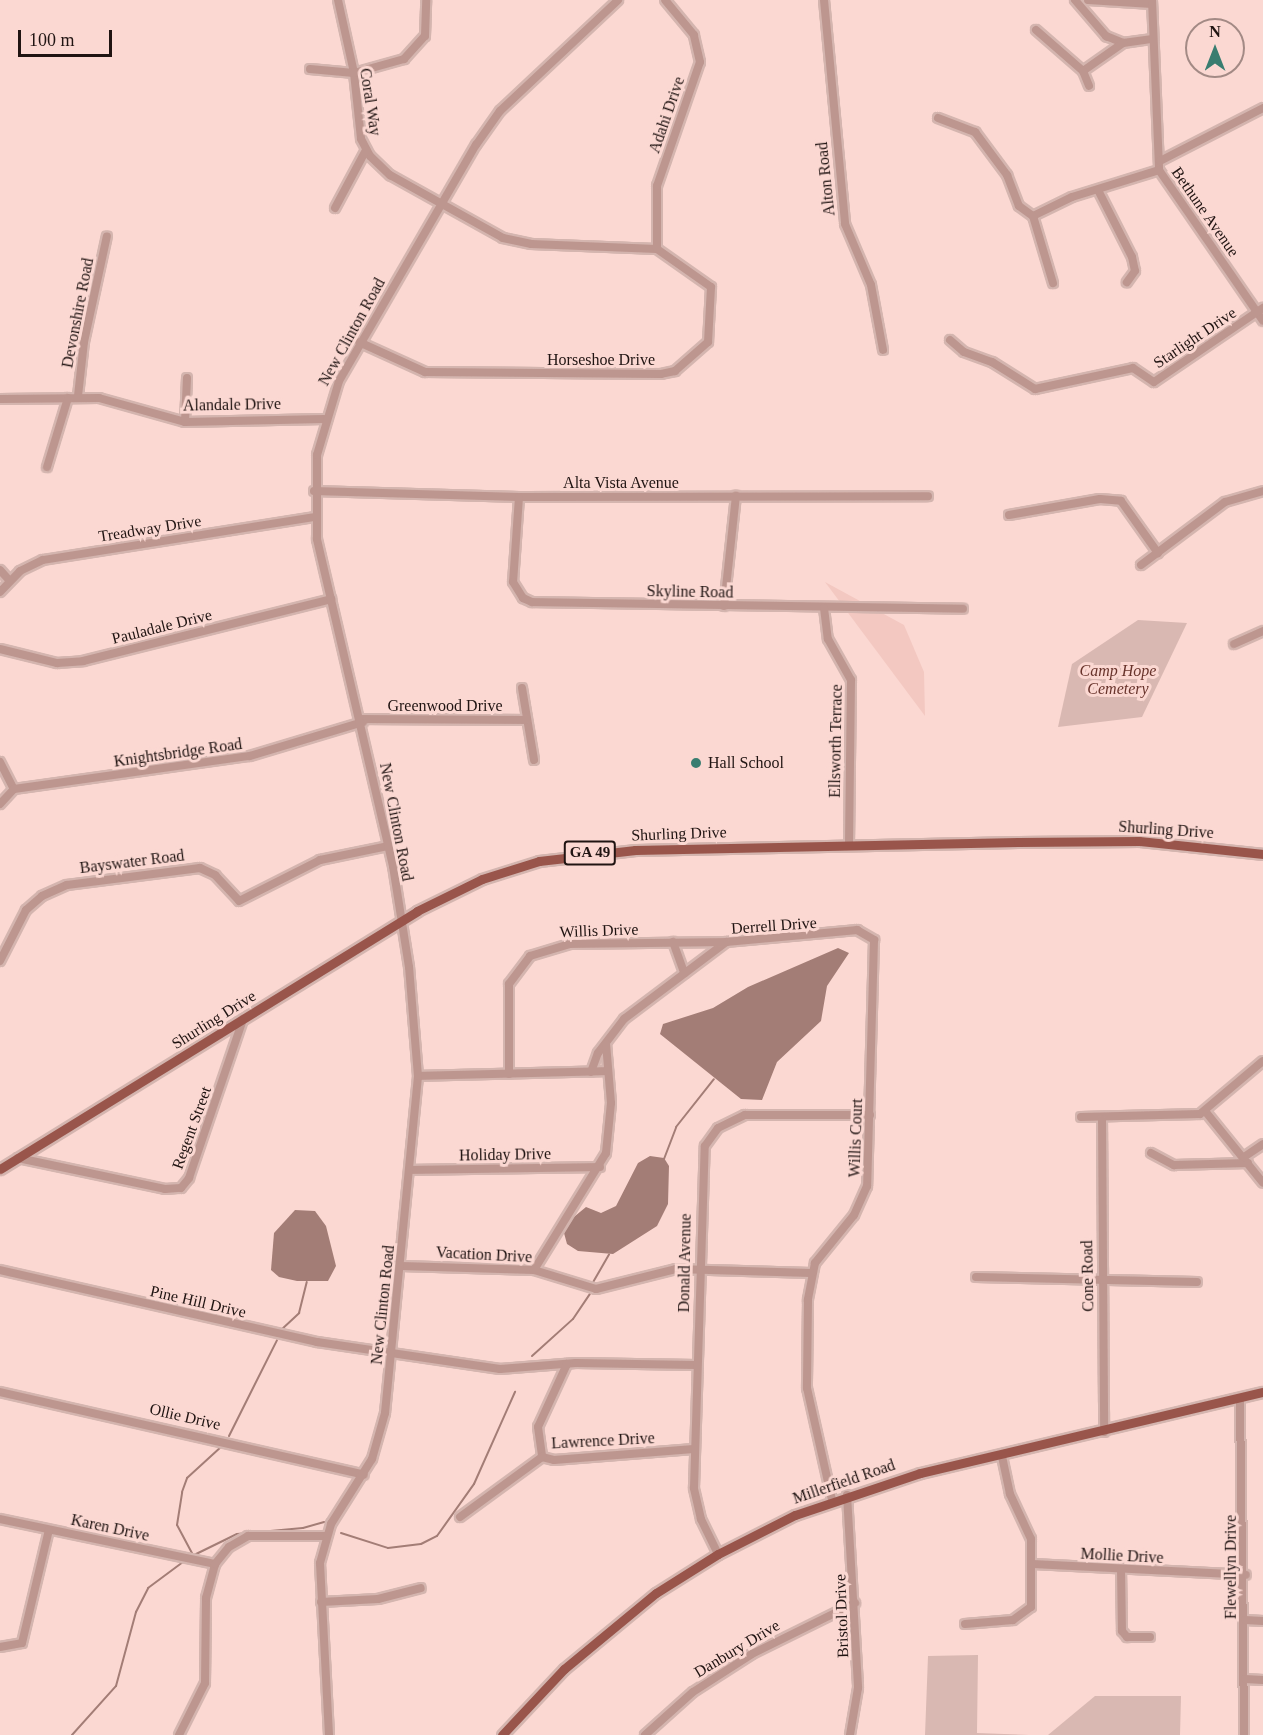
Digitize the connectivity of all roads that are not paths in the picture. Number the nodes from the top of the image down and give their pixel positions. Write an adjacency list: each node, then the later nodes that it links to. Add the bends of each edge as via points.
1 (338, 0): 14 (street, Coral Way)
2 (426, 0): 14 (street, via 428,28 418,48 396,63)
3 (665, 0): 26 (street, Adahi Drive, via 694,35 700,62 657,186)
4 (824, 0): 33 (street, Alton Road, via 845,225 871,285)
5 (1075, 0): 11 (street, via 1106,36)
6 (1088, 0): 8 (street)
7 (616, 1): 22 (street, New Clinton Road, via 500,111)
8 (1152, 2): 10 (street, Bethune Avenue)
9 (1036, 30): 13 (street)
10 (1151, 39): 11 (street); 19 (street, Bethune Avenue)
11 (1123, 43): 13 (street)
12 (310, 69): 14 (street)
13 (1083, 71): 15 (street)
14 (354, 73): 18 (street, Coral Way, via 356,120)
15 (1089, 86)
16 (1263, 108): 19 (street)
17 (938, 118): 24 (street, via 975,132 1007,175 1019,206)
18 (366, 150): 22 (street, Coral Way, via 390,175); 23 (street)
19 (1160, 161): 20 (street, Bethune Avenue)
20 (1159, 170): 21 (street); 29 (street, Bethune Avenue)
21 (1098, 190): 24 (street); 27 (street, via 1132,257 1135,271)
22 (441, 205): 26 (street, via 494,235 520,243); 32 (street, New Clinton Road)
23 (335, 207)
24 (1033, 216): 28 (street)
25 (107, 236): 35 (street, Devonshire Road, via 84,342)
26 (657, 249): 32 (street, Horseshoe Drive, via 711,287 708,342 675,371 634,376 425,372)
27 (1127, 282)
28 (1053, 283)
29 (1261, 309): 30 (street, Bethune Avenue); 31 (street, Starlight Drive, via 1154,382 1133,368 1035,388 992,362 964,352)
30 (1263, 321)
31 (950, 340)
32 (360, 342): 38 (street, New Clinton Road)
33 (883, 350)
34 (188, 378): 39 (street)
35 (78, 396): 36 (street, Alandale Drive); 39 (street, Alandale Drive, via 112,400)
36 (68, 398): 37 (street, Alandale Drive); 40 (street)
37 (0, 399)
38 (324, 419): 39 (street, Alandale Drive); 41 (street, New Clinton Road)
39 (185, 422)
40 (47, 467)
41 (314, 491): 43 (street, Alta Vista Avenue); 47 (street, New Clinton Road)
42 (1263, 491): 48 (street, via 1225,502)
43 (519, 496): 44 (street, Alta Vista Avenue); 54 (street, Skyline Road, via 513,582 523,598 532,602)
44 (736, 496): 45 (street, Alta Vista Avenue); 54 (street)
45 (928, 496)
46 (1009, 516): 48 (street, via 1100,498 1121,501)
47 (315, 517): 51 (street, Treadway Drive, via 44,560); 53 (street, New Clinton Road)
48 (1158, 553): 49 (street)
49 (1141, 565)
50 (0, 570): 51 (street)
51 (9, 580): 52 (street, Treadway Drive)
52 (0, 592)
53 (331, 599): 59 (street, Pauladale Drive, via 83,661 57,663); 61 (street, New Clinton Road)
54 (724, 606): 55 (street, Skyline Road)
55 (824, 608): 56 (street, Skyline Road); 67 (street, Ellsworth Terrace, via 828,639 851,680)
56 (963, 609)
57 (1263, 631): 58 (street)
58 (1234, 644)
59 (0, 649)
60 (522, 688): 62 (street)
61 (362, 720): 62 (street, Greenwood Drive); 65 (street, Knightsbridge Road, via 250,756); 68 (street, New Clinton Road)
62 (527, 720): 63 (street)
63 (534, 760)
64 (0, 762): 65 (street)
65 (14, 789): 66 (street)
66 (0, 804)
67 (849, 845): 69 (main road, Shurling Drive / GA 49, via 1139,841); 70 (main road, Shurling Drive / GA 49, via 577,854 482,879)
68 (388, 846): 70 (street, New Clinton Road); 74 (street, Bayswater Road, via 320,860 239,901 215,875 200,868 67,885 42,896 26,910)
69 (1263, 854)
70 (400, 921): 76 (main road, Shurling Drive / GA 49); 82 (street, New Clinton Road, via 409,967)
71 (872, 937): 73 (street, Derrell Drive, via 858,930); 84 (street, Willis Court)
72 (673, 942): 73 (street, Willis Drive); 75 (street); 81 (street, Willis Drive, via 560,945 525,959 509,984)
73 (726, 942): 75 (street, Derrell Drive)
74 (0, 961)
75 (684, 973): 77 (street, Derrell Drive, via 624,1019)
76 (243, 1019): 89 (main road, Shurling Drive / GA 49); 89 (street, Regent Street, via 196,1157 181,1188 165,1189)
77 (606, 1044): 79 (street); 80 (street, Derrell Drive)
78 (1263, 1061): 83 (street)
79 (607, 1071): 80 (street); 91 (street, via 610,1128)
80 (591, 1072): 81 (street)
81 (509, 1074): 82 (street)
82 (418, 1076): 93 (street, New Clinton Road)
83 (1205, 1111): 86 (street); 90 (street)
84 (870, 1115): 96 (street, Donald Avenue, via 751,1114 718,1128 702,1160); 99 (street, Willis Court, via 866,1193)
85 (1081, 1117): 86 (street)
86 (1102, 1119): 101 (street, Cone Road)
87 (1263, 1144): 90 (street)
88 (1151, 1153): 90 (street, via 1174,1165)
89 (18, 1158): 92 (main road, Shurling Drive / GA 49)
90 (1246, 1160): 94 (street)
91 (600, 1167): 93 (street, Holiday Drive); 98 (street)
92 (0, 1169)
93 (410, 1170): 95 (street, New Clinton Road)
94 (1263, 1183)
95 (401, 1266): 98 (street, Vacation Drive); 103 (street, New Clinton Road)
96 (698, 1269): 98 (street, Vacation Drive, via 666,1271 602,1289 574,1286); 99 (street, Vacation Drive); 105 (street, Donald Avenue)
97 (0, 1270): 103 (street, Pine Hill Drive, via 262,1331)
98 (534, 1270)
99 (811, 1273): 115 (street, via 807,1388)
100 (976, 1277): 101 (street)
101 (1102, 1281): 102 (street); 109 (street, Cone Road)
102 (1197, 1282)
103 (392, 1352): 104 (street, Pine Hill Drive, via 500,1369); 113 (street, New Clinton Road, via 382,1429)
104 (567, 1364): 105 (street, Pine Hill Drive); 112 (street, Lawrence Drive, via 538,1427)
105 (696, 1365): 110 (street, Donald Avenue)
106 (0, 1392): 113 (street, Ollie Drive)
107 (1263, 1392): 108 (main road, Millerfield Road)
108 (1240, 1398): 109 (main road, Millerfield Road); 124 (street, Flewellyn Drive)
109 (1104, 1432): 111 (main road, Millerfield Road)
110 (694, 1449): 112 (street, Lawrence Drive, via 554,1460); 120 (street, Donald Avenue, via 698,1511)
111 (1002, 1455): 114 (main road, Millerfield Road, via 920,1473); 122 (street, via 1010,1494 1029,1528)
112 (542, 1457): 116 (street)
113 (364, 1475): 119 (street, New Clinton Road)
114 (848, 1495): 115 (main road, Millerfield Road); 127 (street, Bristol Drive)
115 (832, 1500): 120 (main road, Millerfield Road)
116 (460, 1517)
117 (0, 1519): 118 (street, Karen Drive)
118 (48, 1530): 121 (street, Karen Drive); 132 (street, via 21,1643)
119 (325, 1536): 121 (street, via 248,1536 229,1547); 126 (street, New Clinton Road, via 320,1563)
120 (718, 1554): 137 (main road, Millerfield Road, via 610,1628)
121 (215, 1564): 135 (street, via 206,1598 205,1683)
122 (1032, 1564): 123 (street, Mollie Drive); 130 (street, via 1032,1602 1025,1614 1006,1622)
123 (1121, 1569): 124 (street, Mollie Drive); 131 (street, via 1122,1631 1127,1636)
124 (1245, 1575): 128 (street, Flewellyn Drive)
125 (421, 1588): 126 (street, via 378,1599)
126 (321, 1602): 136 (street, New Clinton Road)
127 (855, 1603): 138 (street, Danbury Drive, via 792,1631 693,1692); 139 (street, Bristol Drive, via 858,1710)
128 (1245, 1620): 129 (street); 133 (street, Flewellyn Drive)
129 (1263, 1621)
130 (965, 1624)
131 (1150, 1636)
132 (0, 1647)
133 (1245, 1679): 134 (street); 140 (street, Flewellyn Drive)
134 (1263, 1680)
135 (179, 1735)
136 (329, 1735)
137 (503, 1735)
138 (645, 1735)
139 (850, 1735)
140 (1244, 1735)

